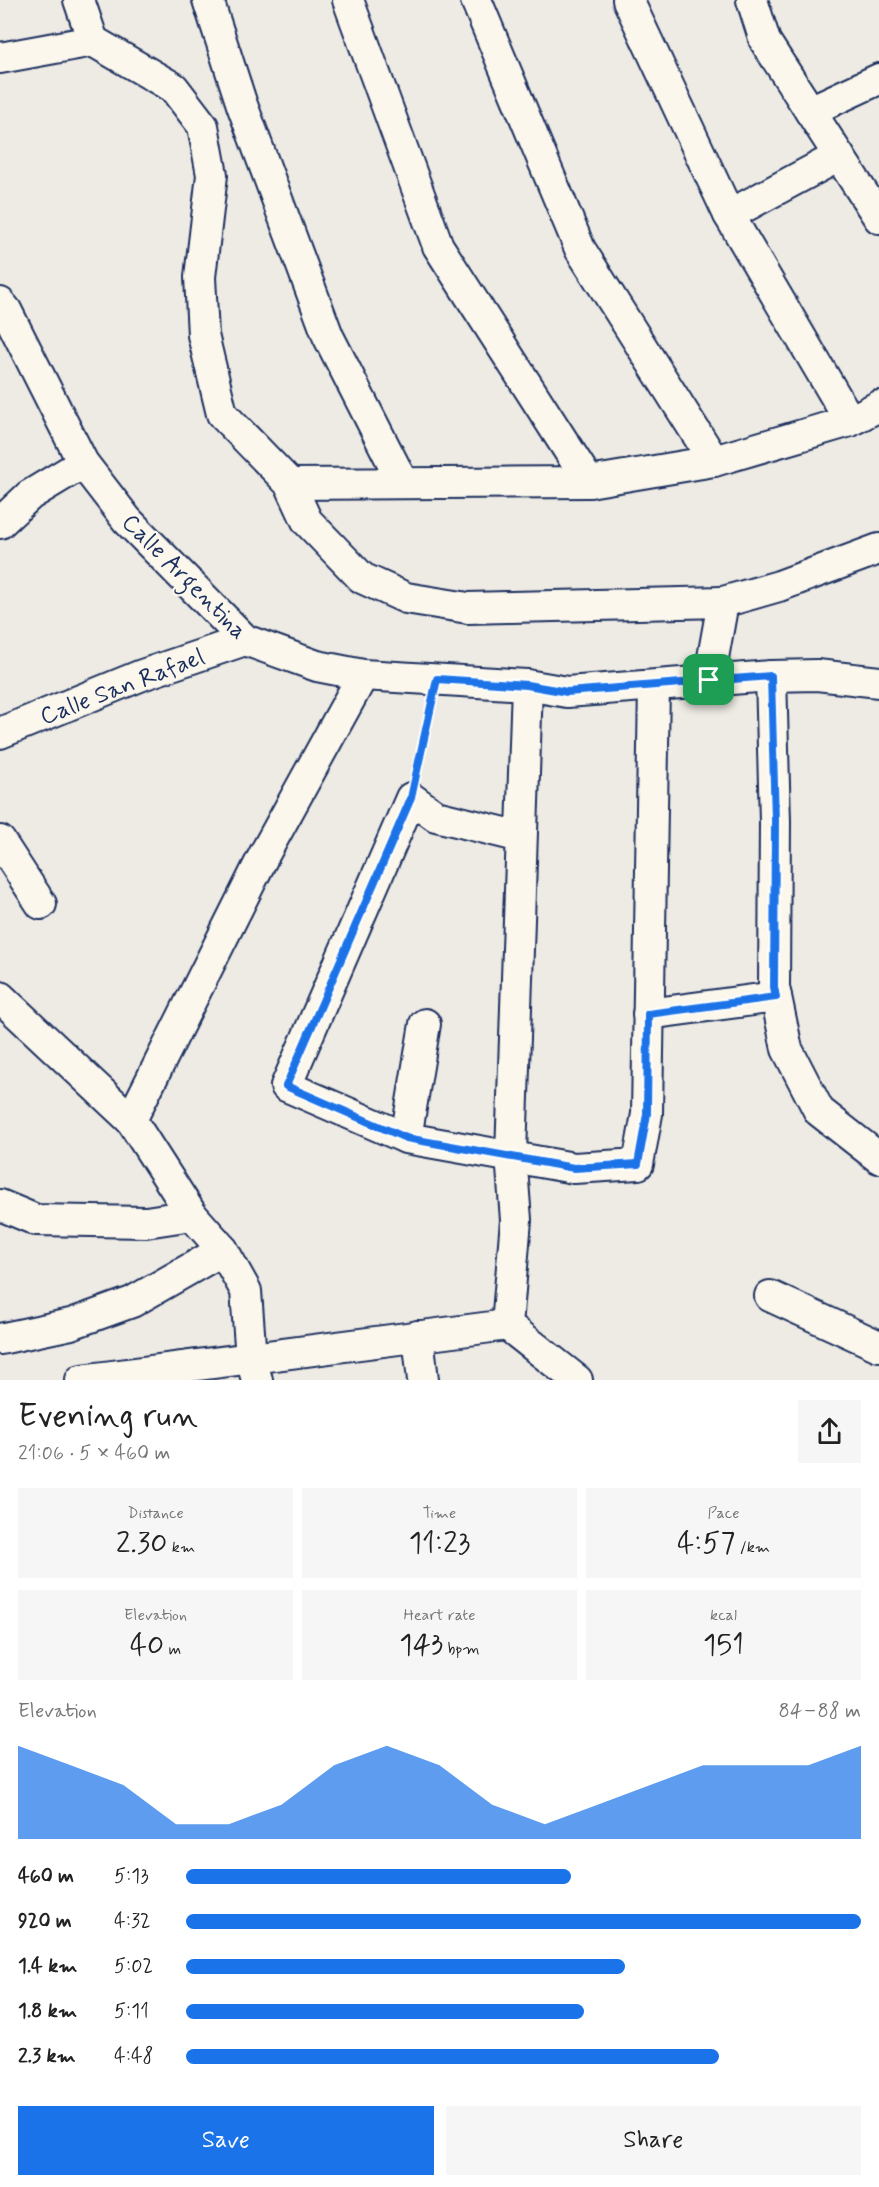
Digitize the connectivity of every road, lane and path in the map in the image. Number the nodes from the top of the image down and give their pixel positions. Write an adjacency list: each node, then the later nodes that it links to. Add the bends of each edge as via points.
1 (80, 0): 7 (street)
2 (208, 0): 20 (street, via 242,105 328,336)
3 (348, 0): 19 (street, via 438,246)
4 (476, 0): 17 (street, via 580,249)
5 (628, 0): 12 (street)
6 (752, 0): 10 (street, via 765,41)
7 (93, 40): 8 (street); 21 (street, via 174,88 203,126 212,175 201,278 203,335 222,414)
8 (0, 58)
9 (879, 79): 10 (street)
10 (810, 111): 11 (street)
11 (839, 156): 12 (street); 13 (street)
12 (729, 215): 16 (street)
13 (879, 218)
14 (0, 303): 18 (street, Calle Argentina)
15 (879, 406): 16 (street)
16 (850, 420): 17 (street)
17 (714, 461): 19 (street)
18 (83, 463): 22 (street, via 30,495); 25 (street, Calle Argentina, via 127,520)
19 (589, 482): 20 (street)
20 (403, 483): 21 (street)
21 (290, 484): 24 (street, via 307,521 362,578 406,598 468,608)
22 (0, 523)
23 (879, 549): 24 (street)
24 (723, 602): 29 (street)
25 (244, 640): 26 (street, Calle Argentina, via 317,666); 33 (street, Calle San Rafael, via 142,675)
26 (363, 675): 28 (street, Calle Argentina); 42 (street, via 265,853)
27 (771, 676): 29 (street, Calle Argentina); 30 (street, Calle Argentina, via 817,675); 39 (street)
28 (437, 679): 31 (street, Calle Argentina); 34 (path)
29 (709, 680): 32 (street, Calle Argentina)
30 (879, 682)
31 (527, 685): 32 (street, Calle Argentina, via 567,692); 35 (street)
32 (654, 686): 40 (street)
33 (0, 733)
34 (411, 798): 35 (street, via 436,816); 43 (street, via 286,1086)
35 (521, 837): 44 (street)
36 (0, 841): 37 (street)
37 (41, 904)
38 (0, 997): 42 (street)
39 (776, 997): 40 (street); 45 (street, via 787,1049 819,1111)
40 (648, 1014): 44 (street, via 647,1114 638,1164 574,1168)
41 (425, 1024): 43 (street)
42 (131, 1120): 47 (street)
43 (406, 1138): 44 (street)
44 (511, 1155): 50 (street, via 516,1220)
45 (879, 1158)
46 (0, 1205): 47 (street, via 36,1220 146,1222)
47 (192, 1215): 48 (street)
48 (223, 1251): 52 (street, via 132,1302 71,1324); 54 (street, via 246,1292)
49 (770, 1296): 53 (street)
50 (507, 1325): 51 (street); 58 (street)
51 (418, 1336): 54 (street); 57 (street)
52 (0, 1339)
53 (879, 1346)
54 (254, 1370): 55 (street)
55 (173, 1374): 56 (street)
56 (81, 1380)
57 (423, 1380)
58 (578, 1380)

